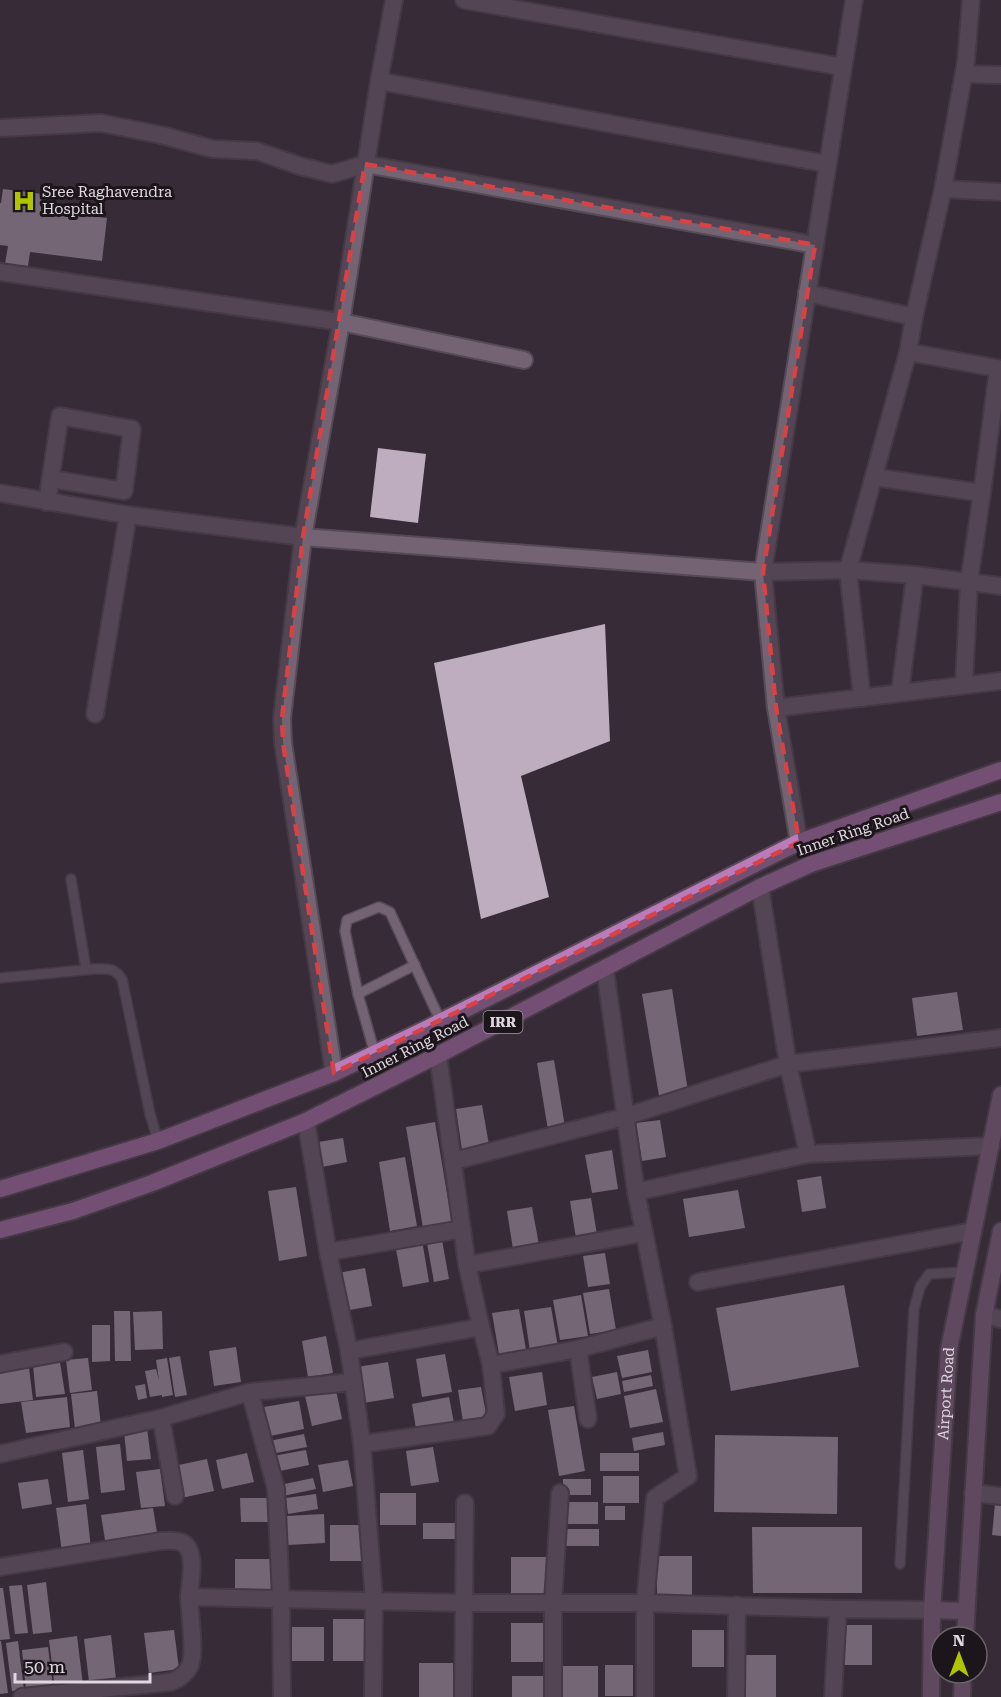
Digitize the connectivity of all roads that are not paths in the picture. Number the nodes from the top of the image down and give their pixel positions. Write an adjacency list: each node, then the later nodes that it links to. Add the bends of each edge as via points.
1 (394, 0): 8 (street)
2 (464, 0): 5 (street)
3 (854, 0): 5 (street)
4 (971, 0): 6 (street)
5 (843, 67): 11 (street)
6 (964, 74): 7 (street); 12 (street)
7 (1001, 75)
8 (379, 81): 10 (street); 11 (street)
9 (0, 128): 10 (street, via 101,123 213,149 257,151 332,174)
10 (365, 164): 14 (street); 18 (street)
11 (828, 164): 14 (street)
12 (943, 189): 13 (street); 17 (street)
13 (1001, 192)
14 (815, 245): 16 (street)
15 (0, 272): 18 (street)
16 (807, 293): 17 (street); 30 (street)
17 (914, 317): 19 (street)
18 (341, 322): 20 (street); 28 (street)
19 (908, 352): 21 (street); 22 (street)
20 (524, 360)
21 (1000, 369): 25 (street)
22 (874, 477): 25 (street); 29 (street)
23 (52, 479): 23 (street, via 60,416 132,429 124,490); 26 (street)
24 (0, 493): 26 (street)
25 (982, 493): 32 (street)
26 (47, 502): 27 (street)
27 (128, 515): 28 (street); 39 (street)
28 (303, 537): 30 (street); 55 (street, via 282,718 283,743)
29 (848, 570): 30 (street); 31 (street); 37 (street)
30 (763, 572): 38 (street)
31 (915, 574): 32 (street); 36 (street)
32 (969, 582): 33 (street); 35 (street)
33 (1001, 586)
34 (1001, 681): 35 (street)
35 (964, 684): 36 (street)
36 (900, 692): 37 (street)
37 (862, 698): 38 (street)
38 (776, 708): 42 (street)
39 (95, 714)
40 (1001, 770): 42 (highway, Inner Ring Road / IRR)
41 (1001, 802): 44 (highway, Inner Ring Road / IRR, via 811,864)
42 (799, 842): 50 (highway, Inner Ring Road / IRR)
43 (71, 879): 46 (lane)
44 (760, 887): 47 (highway, Inner Ring Road / IRR); 54 (street)
45 (415, 965): 49 (lane); 49 (lane, via 390,912 379,907 348,920 345,932); 50 (lane)
46 (86, 969): 48 (lane); 59 (lane, via 117,971 122,979)
47 (605, 969): 53 (highway, Inner Ring Road / IRR); 57 (street)
48 (0, 978)
49 (358, 994): 52 (lane)
50 (441, 1022): 52 (highway, Inner Ring Road / IRR)
51 (1001, 1038): 54 (street)
52 (375, 1054): 55 (highway, Inner Ring Road / IRR)
53 (438, 1055): 58 (highway, Inner Ring Road / IRR); 62 (street)
54 (788, 1064): 57 (street); 61 (street)
55 (334, 1073): 59 (highway, Inner Ring Road / IRR)
56 (1001, 1095): 60 (main road, Airport Road)
57 (624, 1117): 62 (street); 64 (street)
58 (306, 1121): 66 (highway, Inner Ring Road / IRR, via 152,1184 74,1211); 70 (street)
59 (158, 1141): 63 (highway, Inner Ring Road / IRR)
60 (991, 1146): 61 (street); 67 (main road, Airport Road)
61 (808, 1154): 64 (street)
62 (453, 1161): 65 (street)
63 (0, 1189)
64 (636, 1192): 69 (street)
65 (462, 1229): 70 (street); 71 (street)
66 (0, 1230)
67 (973, 1231): 72 (main road, Airport Road); 73 (street)
68 (1001, 1231): 74 (main road)
69 (643, 1233): 71 (street); 76 (street)
70 (328, 1252): 80 (street)
71 (467, 1265): 77 (street)
72 (965, 1272): 94 (lane, via 929,1274 920,1287 914,1310); 104 (main road, Airport Road, via 949,1349)
73 (698, 1282)
74 (984, 1315): 75 (street); 90 (main road)
75 (1001, 1318)
76 (663, 1326): 78 (street); 101 (street, via 688,1476 655,1498)
77 (481, 1327): 80 (street); 82 (street)
78 (578, 1349): 82 (street); 86 (street)
79 (64, 1352): 81 (street)
80 (349, 1352): 83 (street)
81 (0, 1364)
82 (491, 1365): 87 (street, via 496,1414 488,1426)
83 (352, 1382): 84 (street); 87 (street)
84 (250, 1392): 85 (street); 97 (street, via 276,1489)
85 (161, 1418): 88 (street); 91 (street)
86 (588, 1419)
87 (362, 1444): 98 (street)
88 (0, 1454)
89 (560, 1493): 99 (street)
90 (973, 1493): 92 (street); 105 (main road)
91 (175, 1496)
92 (1001, 1496)
93 (465, 1503): 100 (street)
94 (900, 1564)
95 (0, 1567): 96 (street, via 176,1541 184,1543 192,1556)
96 (189, 1597): 97 (street); 107 (street, via 193,1657 180,1678)
97 (281, 1598): 98 (street); 108 (street)
98 (374, 1600): 100 (street); 109 (street)
99 (553, 1602): 100 (street); 101 (street); 111 (street)
100 (465, 1603): 110 (street)
101 (645, 1604): 102 (street); 112 (street)
102 (737, 1605): 103 (street); 113 (street)
103 (838, 1610): 104 (street); 114 (street)
104 (932, 1610): 105 (main road); 115 (main road, Airport Road)
105 (966, 1611): 106 (main road)
106 (965, 1625)
107 (21, 1697)
108 (282, 1697)
109 (373, 1697)
110 (463, 1697)
111 (553, 1697)
112 (645, 1697)
113 (736, 1697)
114 (833, 1697)
115 (931, 1697)

